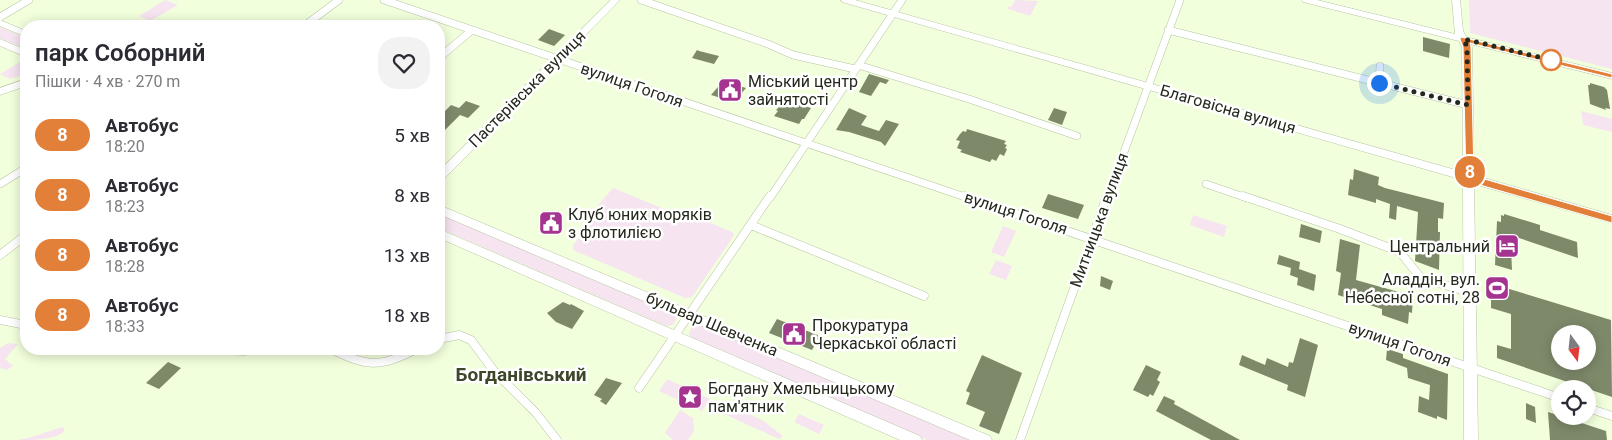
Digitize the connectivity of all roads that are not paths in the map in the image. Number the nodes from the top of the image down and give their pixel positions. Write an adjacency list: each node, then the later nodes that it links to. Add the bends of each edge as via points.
1 (29, 0): 12 (street)
2 (339, 0): 13 (street)
3 (384, 0): 14 (street, вулиця Гоголя)
4 (616, 0): 24 (main road, Пастерівська вулиця)
5 (641, 0): 26 (street, via 788,54)
6 (845, 0): 11 (main road, Благовісна вулиця)
7 (902, 0): 11 (street)
8 (1180, 0): 18 (street, Митницька вулиця)
9 (1306, 0): 20 (main road)
10 (1456, 0): 20 (main road, via 1458,30)
11 (892, 14): 26 (street); 30 (main road, Благовісна вулиця)
12 (0, 17)
13 (312, 20)
14 (443, 20)
15 (445, 21): 17 (street, вулиця Гоголя)
16 (0, 23): 19 (main road)
17 (472, 30): 23 (street); 24 (street, вулиця Гоголя)
18 (1168, 30): 28 (street); 30 (street, Митницька вулиця)
19 (20, 31)
20 (1464, 39): 27 (main road); 32 (main road, via 1467,47)
21 (0, 42): 22 (main road)
22 (20, 51)
23 (445, 53)
24 (557, 59): 34 (street, вулиця Гоголя); 35 (main road, Пастерівська вулиця)
25 (1380, 66): 28 (street)
26 (856, 67): 33 (street, via 978,102); 34 (street)
27 (1612, 76)
28 (1379, 83): 32 (street)
29 (20, 84): 31 (main road)
30 (1147, 86): 37 (main road, Благовісна вулиця); 44 (street, Митницька вулиця)
31 (0, 92)
32 (1468, 105): 37 (main road)
33 (1077, 136)
34 (806, 143): 42 (street); 44 (street, вулиця Гоголя)
35 (445, 171)
36 (20, 172): 38 (street)
37 (1470, 178): 41 (main road, Благовісна вулиця); 47 (main road)
38 (0, 184)
39 (1206, 184): 47 (street, via 1400,252 1420,277)
40 (445, 212): 49 (main road, бульвар Шевченка)
41 (1612, 219)
42 (751, 225): 48 (street); 49 (street)
43 (445, 236): 52 (main road, бульвар Шевченка)
44 (1093, 238): 56 (street, вулиця Гоголя); 64 (street, Митницька вулиця)
45 (20, 240): 46 (street)
46 (0, 255)
47 (1471, 293): 56 (main road)
48 (924, 296)
49 (691, 315): 52 (street); 63 (main road, бульвар Шевченка)
50 (0, 320): 51 (street)
51 (20, 324)
52 (676, 336): 57 (street); 62 (main road, бульвар Шевченка)
53 (445, 338): 61 (street, via 456,335 471,340 494,371)
54 (346, 355): 55 (street, via 380,363)
55 (403, 355)
56 (1472, 368): 58 (street, вулиця Гоголя); 65 (main road)
57 (639, 388)
58 (1551, 395)
59 (1596, 411): 60 (street)
60 (1612, 416)
61 (558, 440)
62 (914, 440)
63 (985, 440)
64 (1020, 440)
65 (1471, 440)

